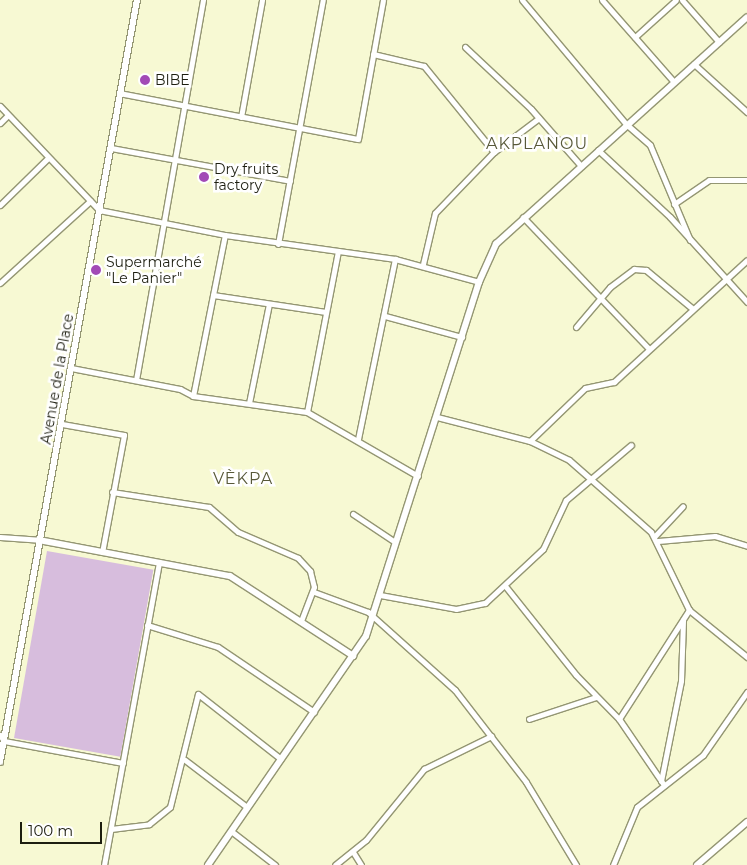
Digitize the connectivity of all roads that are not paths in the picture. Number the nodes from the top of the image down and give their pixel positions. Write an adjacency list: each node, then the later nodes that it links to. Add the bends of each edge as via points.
1 (137, 0): 17 (street, Avenue de la Place)
2 (203, 0): 18 (street)
3 (262, 0): 22 (street)
4 (323, 0): 26 (street)
5 (383, 0): 14 (street)
6 (522, 0): 25 (street)
7 (602, 0): 11 (street)
8 (676, 0): 11 (street)
9 (682, 0): 12 (street)
10 (747, 17): 12 (street)
11 (635, 37): 16 (street)
12 (719, 42): 15 (street)
13 (465, 47): 23 (street)
14 (373, 54): 26 (street, via 358,139); 29 (street, via 424,66)
15 (694, 64): 16 (street); 20 (street)
16 (674, 82): 25 (street)
17 (119, 93): 18 (street); 27 (street, Avenue de la Place)
18 (184, 105): 22 (street); 31 (street)
19 (0, 106): 21 (street)
20 (747, 112)
21 (8, 115): 24 (street); 30 (street)
22 (240, 117): 26 (street)
23 (539, 118): 29 (street); 32 (street)
24 (0, 123)
25 (626, 124): 28 (street); 37 (street, via 656,153)
26 (299, 128): 34 (street)
27 (110, 148): 31 (street); 38 (street, Avenue de la Place)
28 (598, 150): 32 (street); 42 (street)
29 (494, 152): 47 (street, via 432,218)
30 (48, 158): 35 (street); 36 (street)
31 (175, 159): 34 (street); 40 (street)
32 (581, 166): 39 (street)
33 (747, 180): 37 (street, via 709,180)
34 (290, 181): 43 (street)
35 (90, 201): 38 (street); 50 (street)
36 (0, 204)
37 (674, 204): 42 (street)
38 (99, 210): 40 (street); 61 (street, Avenue de la Place)
39 (523, 217): 49 (street, via 496,244); 52 (street)
40 (164, 223): 41 (street); 62 (street)
41 (225, 235): 43 (street); 51 (street)
42 (690, 240): 48 (street)
43 (278, 244): 44 (street)
44 (338, 251): 45 (street); 56 (street)
45 (395, 259): 47 (street); 57 (street)
46 (747, 260): 48 (street)
47 (423, 264): 49 (street)
48 (725, 279): 53 (street); 55 (street)
49 (479, 282): 59 (street)
50 (0, 283)
51 (213, 295): 54 (street); 63 (street)
52 (600, 302): 55 (street, via 610,287 640,268); 58 (street); 60 (street)
53 (747, 302)
54 (269, 304): 56 (street); 64 (street)
55 (693, 309): 60 (street)
56 (326, 312): 65 (street)
57 (385, 316): 59 (street); 68 (street)
58 (576, 327)
59 (462, 337): 66 (street)
60 (649, 349): 69 (street, via 614,382 580,392)
61 (71, 368): 62 (street); 67 (street, Avenue de la Place)
62 (136, 380): 63 (street)
63 (193, 396): 64 (street)
64 (249, 403): 65 (street)
65 (306, 412): 68 (street)
66 (437, 417): 69 (street); 71 (street)
67 (62, 424): 73 (street, via 124,435); 78 (street, Avenue de la Place)
68 (358, 439): 71 (street)
69 (530, 442): 72 (street, via 561,455)
70 (632, 445): 72 (street)
71 (418, 476): 79 (street)
72 (588, 476): 77 (street); 83 (street, via 560,508 543,550)
73 (112, 492): 81 (street); 84 (street, via 214,510 238,532 298,558 310,571)
74 (683, 506): 77 (street)
75 (352, 514): 79 (street)
76 (0, 537): 78 (street)
77 (656, 539): 80 (street, via 709,536); 86 (street)
78 (39, 540): 81 (street); 99 (street, Avenue de la Place)
79 (395, 542): 85 (street)
80 (747, 546)
81 (102, 552): 82 (street)
82 (159, 562): 89 (street, via 230,576); 90 (street)
83 (506, 587): 85 (street, via 485,603 463,609); 94 (street)
84 (314, 592): 87 (street, via 366,611); 89 (street)
85 (380, 594): 87 (street)
86 (689, 610): 88 (street); 92 (street, via 726,645)
87 (373, 618): 91 (street); 98 (street, via 455,690)
88 (683, 620): 97 (street); 104 (street, via 681,681)
89 (301, 621): 91 (street)
90 (147, 625): 95 (street, via 218,647); 103 (street)
91 (353, 656): 95 (street)
92 (747, 657)
93 (747, 692): 104 (street, via 703,755)
94 (596, 698): 96 (street); 97 (street)
95 (314, 712): 100 (street)
96 (529, 719)
97 (619, 719): 104 (street)
98 (491, 736): 109 (street, via 424,769); 115 (street)
99 (2, 738): 102 (street, Avenue de la Place); 103 (street)
100 (281, 759): 101 (street, via 198,694); 105 (street)
101 (185, 760): 105 (street); 107 (street, via 176,796 166,812 139,828)
102 (0, 762)
103 (123, 763): 107 (street)
104 (663, 783): 116 (street, via 638,807)
105 (247, 807): 108 (street)
106 (747, 822): 117 (street)
107 (111, 830): 110 (street)
108 (231, 831): 111 (street); 112 (street)
109 (354, 852): 113 (street); 114 (street)
110 (104, 865)
111 (208, 865)
112 (275, 865)
113 (335, 865)
114 (362, 865)
115 (576, 865)
116 (613, 865)
117 (697, 865)

